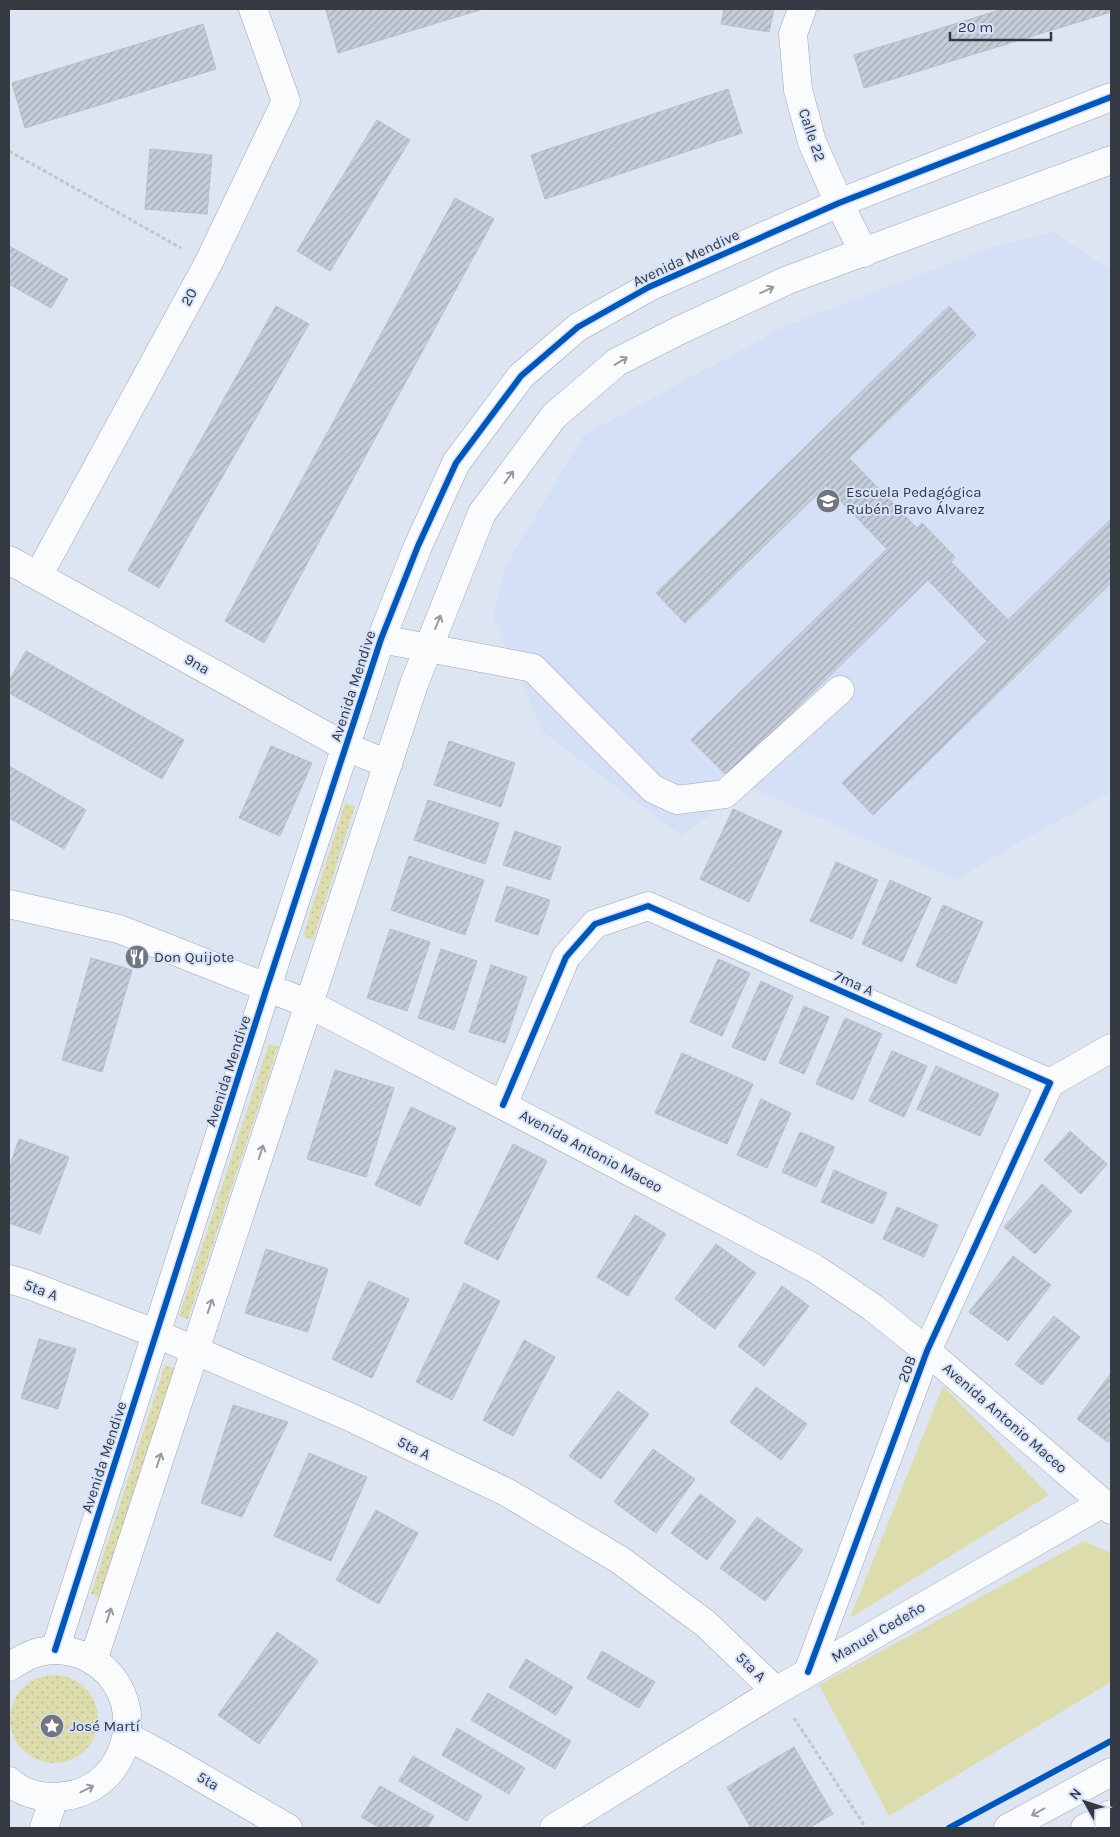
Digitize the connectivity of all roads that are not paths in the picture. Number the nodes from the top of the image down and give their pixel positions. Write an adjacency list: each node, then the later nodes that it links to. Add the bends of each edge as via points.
1 (253, 9): 8 (main road, 20, via 286,101 208,264)
2 (802, 9): 5 (main road, Calle 22, via 794,34 798,90 812,142)
3 (1111, 97): 5 (main road, Avenida Mendive)
4 (1111, 160): 6 (main road)
5 (839, 203): 6 (main road, Calle 22); 9 (main road, Avenida Mendive, via 649,287 578,327 522,376 456,463)
6 (864, 253): 10 (main road, one-way to 6, via 482,513 554,416 618,362 788,280)
7 (9, 560): 8 (main road, 9na)
8 (38, 576): 12 (main road, 9na)
9 (381, 639): 10 (main road); 12 (main road, Avenida Mendive)
10 (428, 647): 11 (main road, via 533,668 653,789 677,800 725,794); 13 (main road)
11 (840, 690)
12 (346, 747): 13 (main road, 9na); 15 (main road, Avenida Mendive)
13 (388, 764): 16 (main road)
14 (9, 904): 15 (main road, Avenida Antonio Maceo, via 119,929)
15 (267, 987): 16 (main road, Avenida Antonio Maceo); 21 (main road, Avenida Mendive)
16 (309, 1004): 19 (main road, Avenida Antonio Maceo); 22 (main road, one-way to 16)
17 (1111, 1048): 18 (main road)
18 (1050, 1083): 19 (main road, 7ma A, via 648,906 594,924 566,957); 23 (main road, 20B)
19 (503, 1105): 23 (main road, Avenida Antonio Maceo, via 814,1268 872,1307)
20 (9, 1279): 21 (main road, 5ta A)
21 (157, 1334): 22 (main road, 5ta A); 25 (main road, Avenida Mendive)
22 (195, 1351): 26 (main road, one-way to 22); 29 (main road, 5ta A, via 352,1418 508,1493 620,1560 706,1624)
23 (927, 1351): 24 (main road, Avenida Antonio Maceo); 28 (main road, 20B)
24 (1107, 1507): 28 (main road, Manuel Cedeño)
25 (55, 1650): 26 (main road, via 75,1653); 27 (main road, via 38,1652)
26 (93, 1661): 30 (main road, via 118,1686 125,1702)
27 (9, 1667)
28 (808, 1672): 29 (main road, Manuel Cedeño)
29 (776, 1691): 37 (main road, Manuel Cedeño)
30 (127, 1736): 33 (main road, one-way to 30, via 74,1795 93,1787 109,1774 121,1756); 36 (main road, 5ta)
31 (1111, 1772): 38 (main road, one-way to 38)
32 (10, 1786): 33 (main road)
33 (54, 1798): 35 (main road)
34 (1111, 1814): 39 (main road)
35 (44, 1828)
36 (288, 1828)
37 (554, 1828)
38 (1008, 1828)
39 (1085, 1828)

